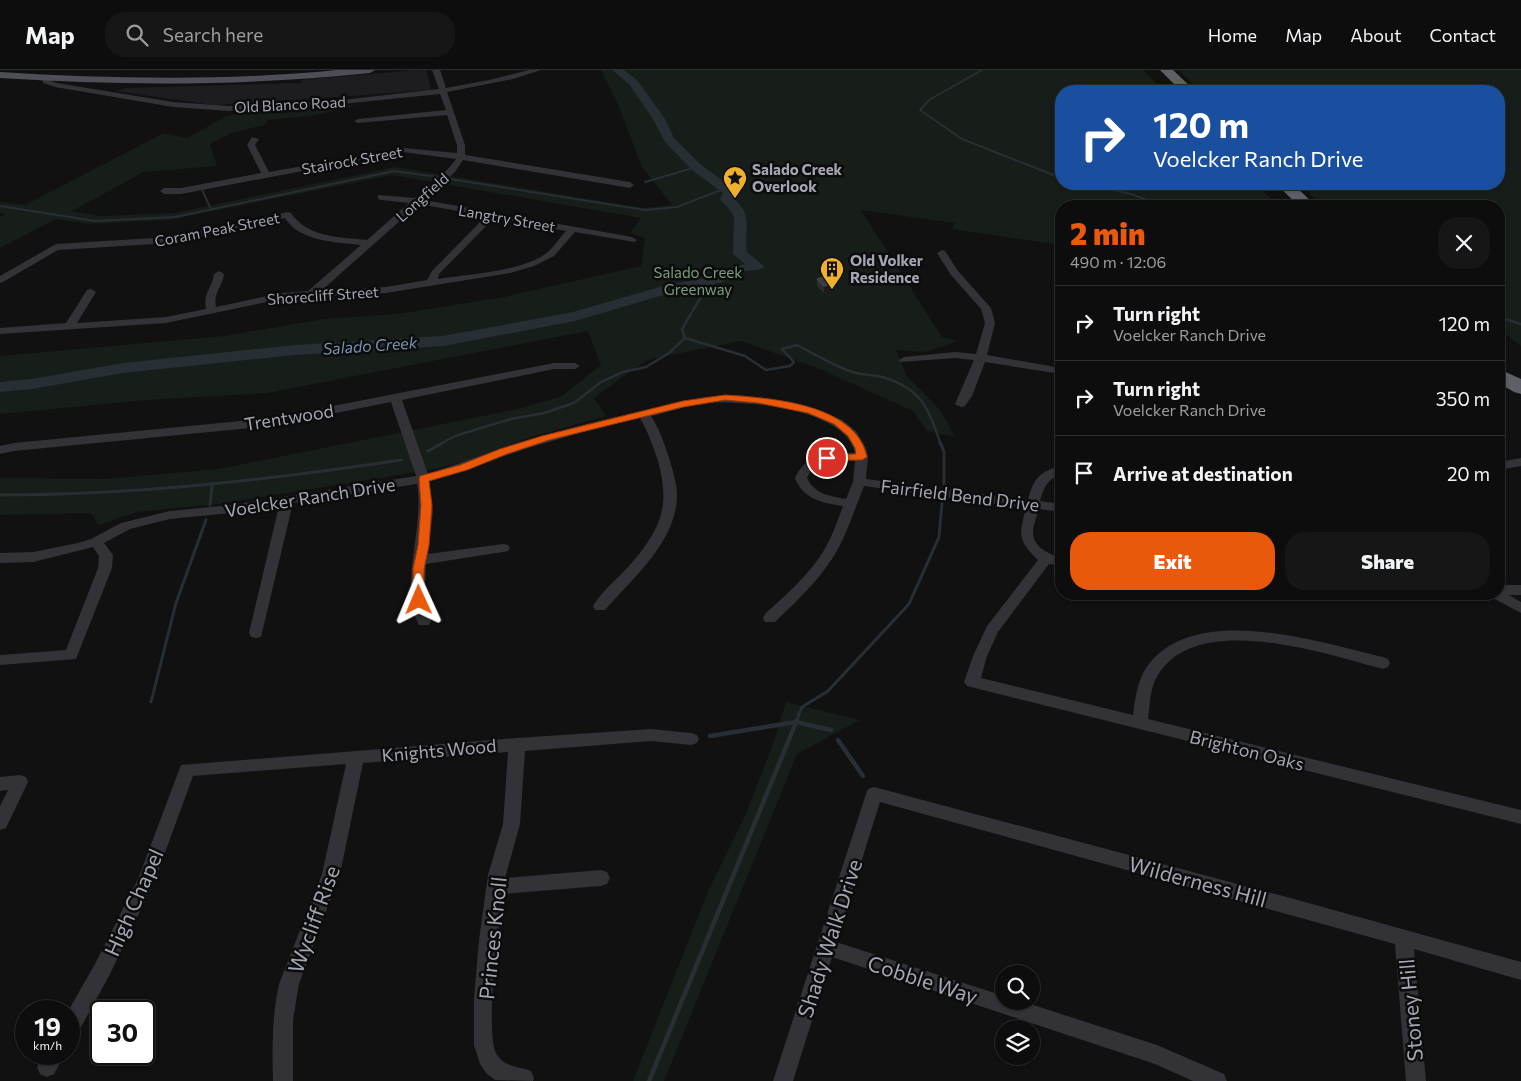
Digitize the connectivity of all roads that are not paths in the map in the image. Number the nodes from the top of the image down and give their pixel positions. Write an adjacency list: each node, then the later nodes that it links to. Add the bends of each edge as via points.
1 (19, 70): 8 (main road)
2 (322, 70): 8 (main road, via 226,75)
3 (370, 70): 10 (main road, via 213,80)
4 (436, 70): 13 (street, Longfield)
5 (537, 70): 13 (street, Old Blanco Road)
6 (1153, 70): 11 (highway)
7 (1166, 70): 12 (highway)
8 (79, 74): 10 (main road)
9 (0, 75): 10 (main road)
10 (45, 78): 13 (street, Old Blanco Road, via 55,85 212,108 300,105)
11 (1169, 85)
12 (1182, 85)
13 (444, 92): 14 (street, Longfield)
14 (451, 112): 15 (street); 17 (street, Longfield, via 461,145)
15 (358, 121)
16 (255, 139): 18 (street, via 251,144)
17 (461, 157): 18 (street, Stairock Street, via 424,151 389,151); 19 (street, Stairock Street); 26 (street, Longfield, via 452,170)
18 (266, 175): 22 (street, Stairock Street, via 181,191)
19 (630, 185)
20 (1275, 190): 24 (highway)
21 (1291, 190): 25 (highway)
22 (164, 191)
23 (381, 197): 26 (street, Langtry Street)
24 (1286, 200)
25 (1301, 200)
26 (417, 202): 27 (street, Langtry Street); 30 (street, Longfield)
27 (492, 215): 28 (street, Langtry Street); 34 (street)
28 (572, 230): 29 (street, Langtry Street); 34 (street, Shorecliff Street, via 551,254 531,264)
29 (632, 240)
30 (370, 243): 33 (street, Coram Peak Street, via 312,235 294,226 288,216 170,240 56,247); 36 (street, Longfield)
31 (942, 253): 40 (street, via 954,273 989,313 990,329)
32 (219, 274): 37 (street, via 209,297)
33 (0, 280)
34 (431, 283): 36 (street, Shorecliff Street, via 371,292)
35 (91, 292): 38 (street)
36 (311, 294): 37 (street, Shorecliff Street, via 260,299)
37 (211, 310): 38 (street, Shorecliff Street, via 158,320)
38 (70, 326): 39 (street, Shorecliff Street)
39 (0, 331)
40 (981, 357): 41 (street, via 955,355); 44 (street); 49 (street)
41 (904, 360)
42 (575, 366): 48 (street, Trentwood, via 554,366)
43 (1505, 366): 45 (highway)
44 (1055, 370)
45 (1521, 375)
46 (1505, 379): 47 (highway)
47 (1521, 388)
48 (395, 397): 51 (street, Trentwood, via 270,422); 56 (street)
49 (961, 404)
50 (643, 413): 52 (street, Voelcker Ranch Drive, via 705,400 758,400 811,411 838,422 852,434); 56 (street, Voelcker Ranch Drive, via 538,440); 71 (street, via 655,432 667,473 671,496 669,511 654,544)
51 (0, 450)
52 (862, 457): 57 (street, Voelcker Ranch Drive); 59 (street, via 819,460 807,466 801,478 806,489 813,494)
53 (1521, 462): 54 (street)
54 (1505, 465)
55 (1055, 473): 60 (street, via 1042,479)
56 (424, 479): 58 (street, Voelcker Ranch Drive); 66 (street, via 426,505)
57 (860, 482): 59 (street, Voelcker Ranch Drive); 60 (street, Fairfield Bend Drive)
58 (286, 500): 62 (street, Voelcker Ranch Drive, via 157,518 126,526); 75 (street)
59 (852, 504): 73 (street, Voelcker Ranch Drive, via 821,564 803,587)
60 (1033, 504): 61 (street, Fairfield Bend Drive); 65 (street, via 1026,534 1030,544)
61 (1055, 507)
62 (96, 542): 64 (street, Voelcker Ranch Drive, via 43,556); 76 (street, via 106,555 105,568 71,655)
63 (503, 548): 66 (street)
64 (0, 558)
65 (1046, 559): 67 (street); 78 (street, Brighton Oaks, via 992,630 972,682)
66 (420, 560): 74 (street, via 419,600)
67 (1055, 560)
68 (1505, 590): 69 (street)
69 (1521, 590)
70 (1505, 599): 72 (street)
71 (600, 606)
72 (1521, 608)
73 (770, 618)
74 (424, 621)
75 (256, 633)
76 (0, 660)
77 (1383, 663): 78 (street, via 1250,635 1202,638 1173,650 1152,670 1145,686)
78 (1140, 723): 85 (street, Brighton Oaks)
79 (691, 739): 80 (street, Knights Wood, via 650,735)
80 (517, 744): 81 (street, Knights Wood); 88 (street, Princes Knoll, via 513,817)
81 (356, 757): 82 (street, Knights Wood); 95 (street, Wycliff Rise, via 331,874 284,1003 281,1030)
82 (187, 770): 92 (street, High Chapel, via 146,880)
83 (0, 784): 86 (street, via 20,782)
84 (874, 794): 89 (street, Wilderness Hill); 90 (street, Shady Walk Drive)
85 (1521, 817)
86 (0, 823)
87 (601, 878): 88 (street)
88 (495, 887): 94 (street, Princes Knoll, via 482,1038 486,1056 500,1074)
89 (1404, 939): 91 (street, Wilderness Hill); 98 (street, Stoney Hill)
90 (826, 947): 93 (street, Cobble Way, via 1157,1055); 96 (street, Shady Walk Drive)
91 (1521, 971)
92 (80, 1009)
93 (1185, 1074): 97 (street, Cobble Way)
94 (524, 1078)
95 (283, 1081)
96 (783, 1081)
97 (1217, 1081)
98 (1416, 1081)

